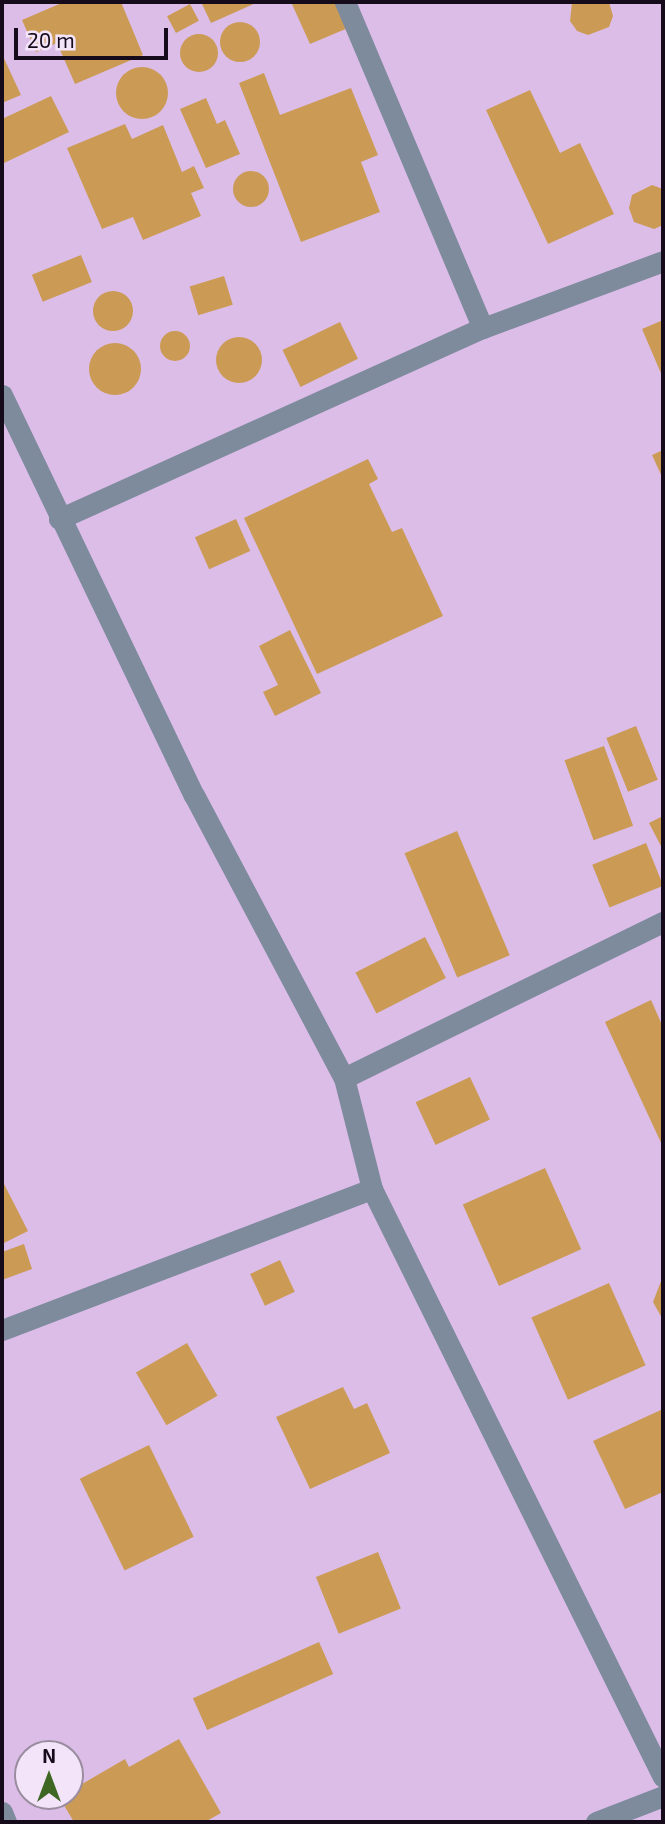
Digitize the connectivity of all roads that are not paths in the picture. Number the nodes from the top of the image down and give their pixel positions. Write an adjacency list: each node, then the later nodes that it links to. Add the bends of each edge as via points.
1 (345, 2): 3 (street)
2 (663, 261): 3 (street)
3 (483, 328): 5 (street)
4 (2, 395): 5 (street)
5 (59, 519): 7 (street, via 194,795)
6 (663, 922): 7 (street)
7 (344, 1078): 8 (street)
8 (372, 1189): 9 (street); 10 (street)
9 (2, 1330)
10 (663, 1777)
11 (663, 1796): 14 (street)
12 (2, 1812): 13 (street)
13 (6, 1822)
14 (596, 1822)

